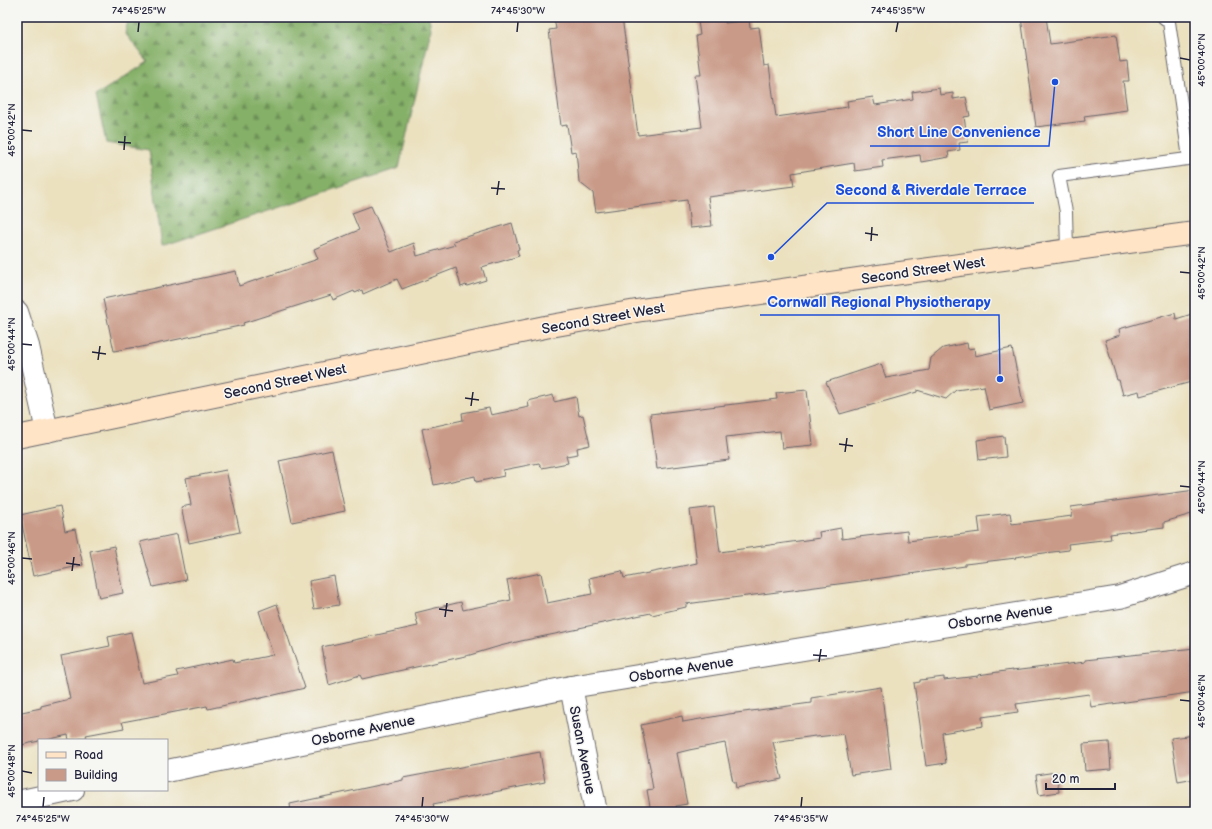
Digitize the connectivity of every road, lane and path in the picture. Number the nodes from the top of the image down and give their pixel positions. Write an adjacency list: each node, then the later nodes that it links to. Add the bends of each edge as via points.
1 (1163, 17): 2 (lane, via 1170,22)
2 (1192, 158): 4 (lane, via 1059,176 1066,212)
3 (1195, 234): 4 (main road, Second Street West)
4 (1067, 251): 6 (main road, Second Street West, via 755,293 545,327)
5 (17, 312): 6 (street, via 28,346)
6 (47, 431): 7 (main road, Second Street West)
7 (17, 437)
8 (1195, 573): 9 (street, Osborne Avenue, via 1120,597)
9 (571, 687): 10 (street, Osborne Avenue); 13 (street, Susan Avenue)
10 (168, 770)
11 (68, 791): 12 (street)
12 (17, 802)
13 (596, 812)

